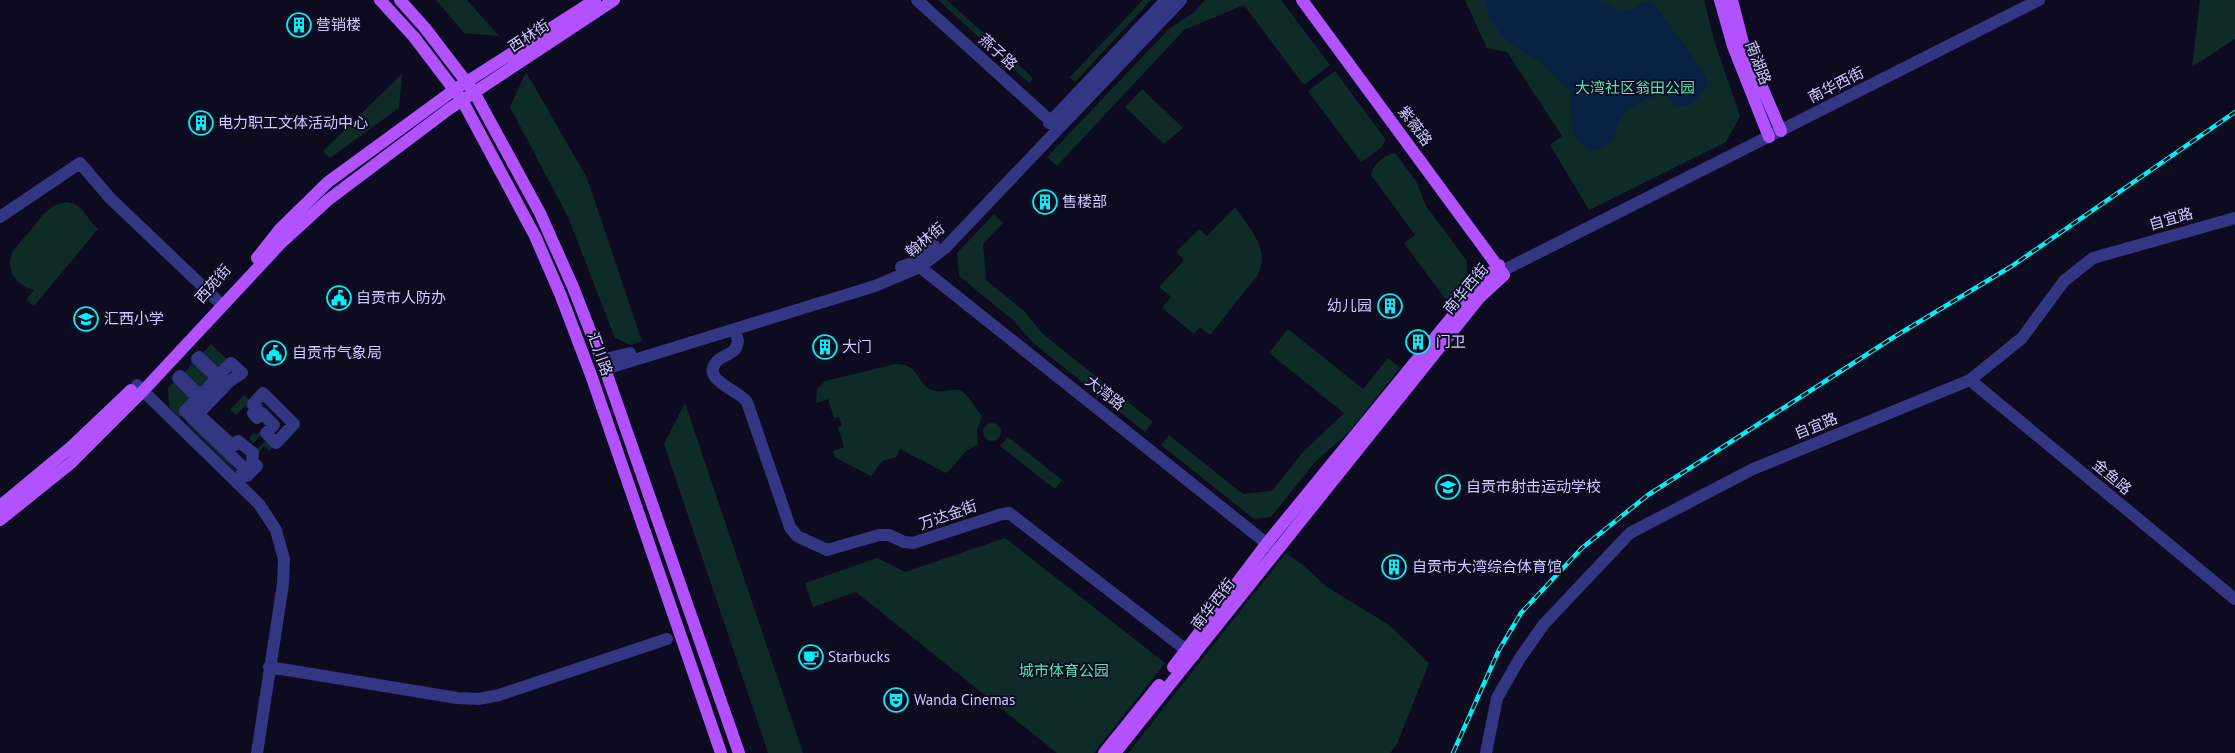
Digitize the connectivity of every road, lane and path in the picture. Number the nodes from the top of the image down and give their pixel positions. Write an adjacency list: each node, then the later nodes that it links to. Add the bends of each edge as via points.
1 (380, 0): 13 (main road, 汇川路, via 414,37)
2 (400, 0): 12 (main road, 汇川路)
3 (595, 0): 12 (main road, 西林街)
4 (614, 0): 12 (main road, 西林街)
5 (917, 0): 14 (street, 燕子路)
6 (1166, 0): 14 (street, 翰林街)
7 (1181, 0): 14 (street, 翰林街)
8 (1302, 0): 19 (main road, 紫薇路)
9 (1720, 0): 15 (main road, 南湖路, via 1733,46)
10 (1732, 0): 15 (main road, 南湖路, via 1743,43)
11 (2039, 0): 15 (street, 南华西街)
12 (470, 87): 13 (main road, 西林街); 22 (main road, 汇川路, via 540,213)
13 (458, 95): 20 (main road, 西苑街, via 328,182 280,229); 24 (main road, via 328,200 282,242); 35 (main road, 汇川路, via 535,236 561,296)
14 (1054, 124): 18 (street, 翰林街, via 944,248)
15 (1775, 134): 19 (street, 南华西街)
16 (0, 217): 20 (street, via 80,163 110,198)
17 (2235, 218): 23 (street, 自宜路, via 2093,258 2064,281 2022,338)
18 (918, 264): 21 (street, 翰林街, via 875,286); 22 (street, 翰林街); 28 (street, 大湾路)
19 (1500, 268): 28 (main road, 南华西街, via 1504,275 1480,297)
20 (220, 303): 24 (main road, 西苑街)
21 (734, 329): 22 (street, 翰林街); 31 (street, 万达金街, via 738,341 736,348 717,361 714,375 721,384 742,395 747,402 790,527 797,536 831,550 879,535 889,535 912,544 1009,513)
22 (603, 365): 36 (main road, 汇川路)
23 (1970, 380): 29 (street, 金鱼路); 38 (street, 自宜路, via 1752,469 1630,533 1544,624 1520,658 1497,698)
24 (140, 388): 26 (main road, 西苑街); 27 (main road, via 71,463); 32 (street, via 259,504 276,530 284,559 283,584)
25 (257, 466): 25 (street, via 248,448 246,450 238,441 233,446 198,414 242,373 232,363 218,376 199,357 197,359 217,378 200,396 180,376 178,378 198,398 185,411 245,469 242,472 247,476)
26 (0, 506)
27 (0, 520)
28 (1272, 547): 31 (main road, 南华西街)
29 (2235, 599)
30 (667, 639): 32 (street, via 479,699)
31 (1190, 653): 33 (main road, 南华西街); 37 (main road, 南华西街)
32 (269, 667): 34 (street)
33 (1116, 752)
34 (257, 753)
35 (720, 753)
36 (739, 753)
37 (1104, 753)
38 (1486, 753)

